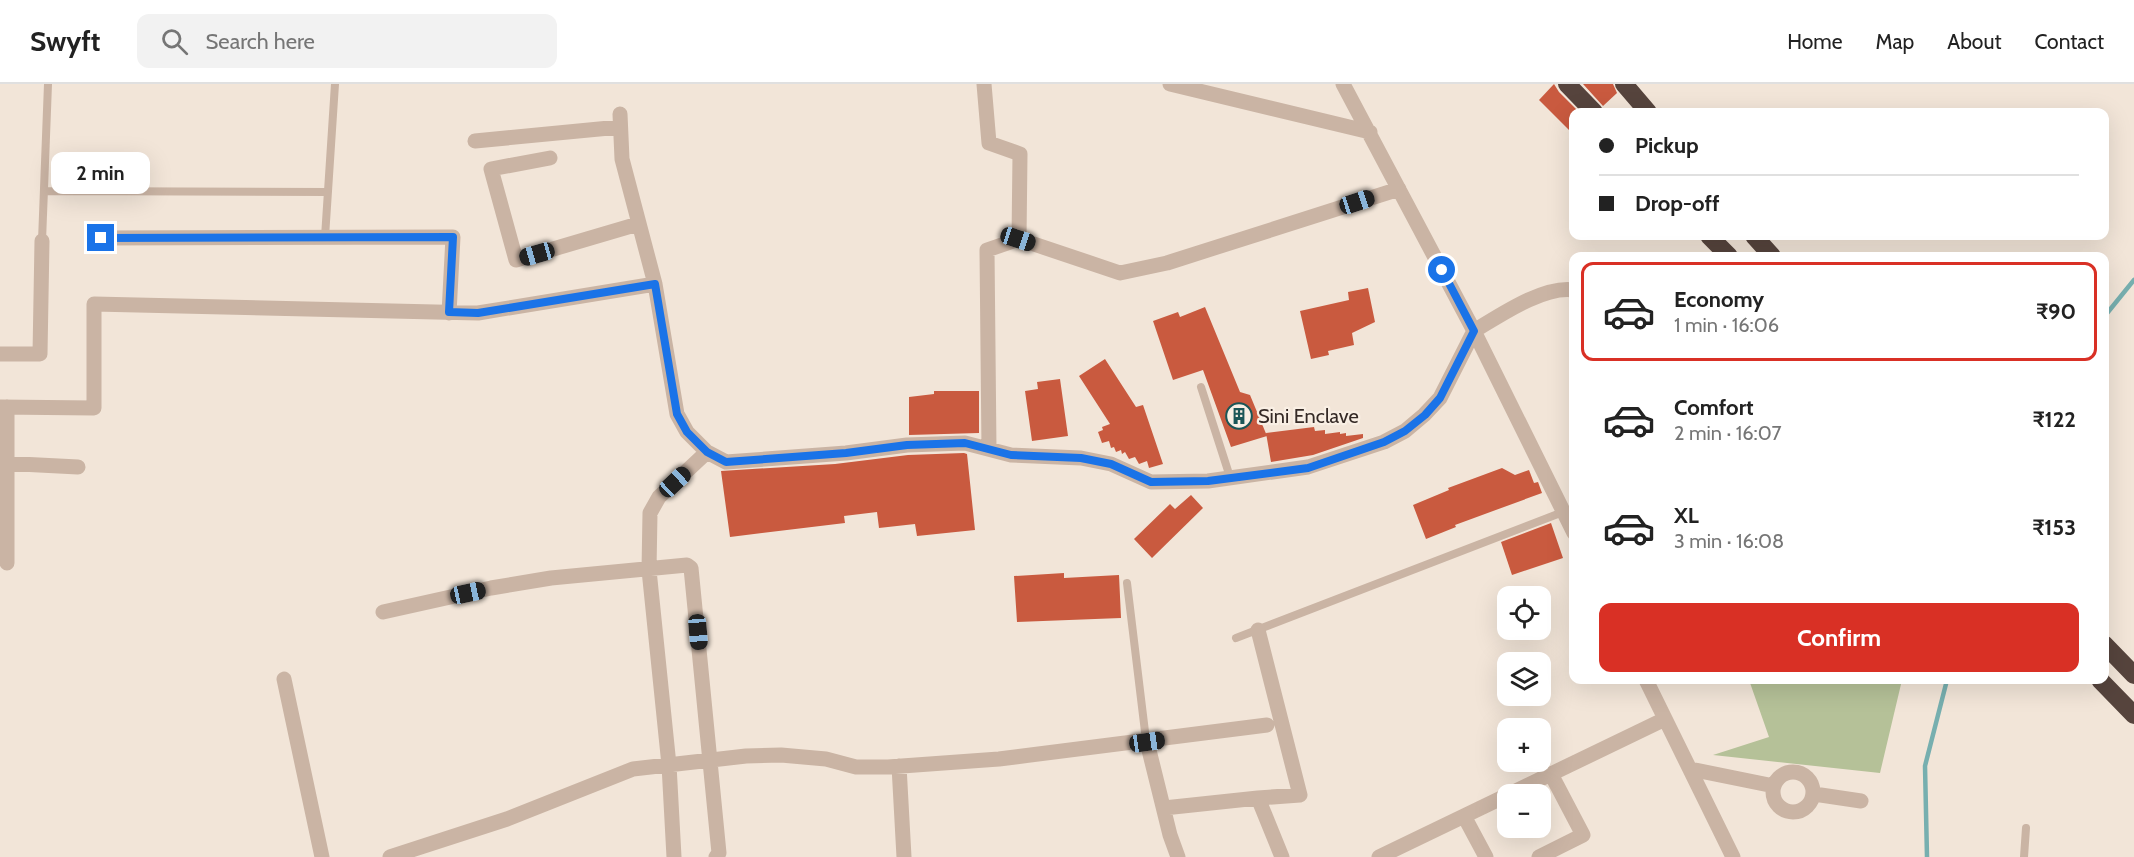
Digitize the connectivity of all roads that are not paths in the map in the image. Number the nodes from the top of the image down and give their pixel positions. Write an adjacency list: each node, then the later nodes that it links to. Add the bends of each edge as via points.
1 (48, 84): 14 (lane)
2 (335, 84): 15 (lane)
3 (984, 84): 19 (street, via 989,143 1020,154)
4 (1343, 84): 10 (street)
5 (1567, 84): 8 (highway)
6 (1624, 84): 9 (highway)
7 (1177, 85): 10 (street)
8 (1590, 108)
9 (1645, 108)
10 (1370, 132): 13 (street)
11 (475, 141): 16 (street, via 620,121 622,159)
12 (550, 158): 16 (street, via 491,169 516,260)
13 (1400, 189): 19 (street, via 1167,263 1120,273); 28 (street)
14 (45, 191): 15 (lane); 22 (lane)
15 (328, 192): 17 (lane)
16 (638, 224): 25 (street)
17 (325, 237): 18 (street); 27 (street, via 453,237)
18 (101, 238)
19 (1018, 239): 32 (street, via 987,250)
20 (1713, 240): 23 (highway)
21 (1758, 240): 24 (highway)
22 (42, 241): 29 (street, via 40,354)
23 (1725, 252)
24 (1768, 252)
25 (655, 284): 27 (street, via 478,313); 33 (street, via 677,414 687,432)
26 (1569, 289): 28 (street, via 1531,298)
27 (449, 312): 31 (street, via 94,304 94,408)
28 (1474, 331): 36 (street, via 1440,398 1405,431 1308,468); 37 (street)
29 (0, 354)
30 (1201, 387): 36 (lane)
31 (4, 407): 34 (street)
32 (989, 449): 33 (street, via 965,443 907,445 726,462); 36 (street, via 1011,455 1081,458 1111,464 1151,482)
33 (707, 452): 40 (street, via 659,497 650,513)
34 (4, 463): 35 (street); 39 (street)
35 (78, 467)
36 (1230, 477)
37 (1563, 512): 38 (street); 43 (lane)
38 (1569, 523)
39 (7, 563)
40 (649, 570): 42 (street, via 551,578); 54 (street, via 692,567); 55 (street)
41 (1127, 583): 53 (lane)
42 (383, 612)
43 (1257, 630): 44 (lane); 61 (street, via 1300,795)
44 (1236, 638)
45 (2109, 649): 46 (highway)
46 (2134, 675)
47 (285, 679): 66 (street)
48 (1648, 684): 51 (street)
49 (2104, 684): 50 (highway)
50 (2134, 715)
51 (1665, 719): 57 (street); 58 (street)
52 (1267, 725): 53 (street)
53 (1147, 742): 56 (street); 63 (street)
54 (709, 760): 55 (street); 56 (street, via 782,755 826,759 856,767); 69 (street, via 719,853)
55 (669, 765): 67 (street, via 633,770 507,819); 68 (street)
56 (899, 766): 70 (street)
57 (1690, 769): 59 (street); 76 (street)
58 (1551, 774): 64 (street); 75 (street, via 1583,835)
59 (1774, 786): 60 (street, via 1781,775 1794,771 1806,776); 60 (street, via 1774,800 1790,812 1808,806)
60 (1814, 794): 62 (street)
61 (1258, 798): 63 (street); 72 (street)
62 (1862, 801)
63 (1164, 808): 71 (street)
64 (1464, 816): 73 (street); 74 (street)
65 (2026, 828): 77 (lane)
66 (322, 857)
67 (390, 857)
68 (674, 857)
69 (716, 857)
70 (904, 857)
71 (1178, 857)
72 (1282, 857)
73 (1379, 857)
74 (1486, 857)
75 (1539, 857)
76 (1733, 857)
77 (2024, 857)

